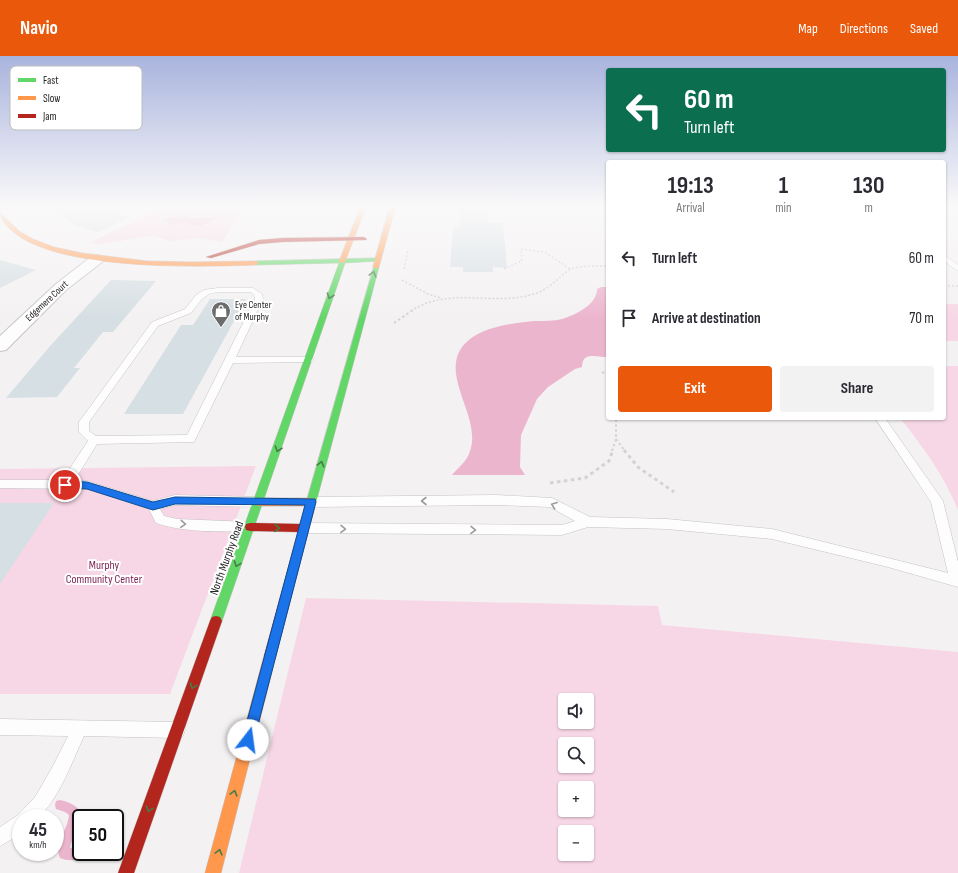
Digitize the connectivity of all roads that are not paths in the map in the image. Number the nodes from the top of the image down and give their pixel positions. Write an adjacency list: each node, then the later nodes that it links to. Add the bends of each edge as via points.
1 (37, 243): 5 (main road)
2 (255, 243): 9 (main road)
3 (349, 243): 6 (main road, North Murphy Road)
4 (382, 243): 8 (main road)
5 (97, 259): 9 (main road); 11 (street, Edgemere Court, via 61,287)
6 (343, 259): 8 (main road); 9 (main road); 13 (main road, North Murphy Road, one-way to 13)
7 (946, 259): 10 (lane)
8 (377, 260): 19 (main road, one-way to 8)
9 (170, 265)
10 (958, 269)
11 (0, 346)
12 (230, 360): 13 (lane); 15 (lane, via 190,438); 15 (lane, via 259,299 253,290 207,292 199,297 188,311 155,324 84,422 84,432)
13 (309, 360): 18 (main road, North Murphy Road, one-way to 18)
14 (881, 420): 24 (lane, via 937,501)
15 (94, 440): 17 (lane)
16 (0, 484): 17 (lane)
17 (65, 485): 20 (lane, via 87,485)
18 (259, 502): 19 (main road); 20 (lane, via 175,500); 22 (main road, North Murphy Road)
19 (311, 502): 21 (lane, one-way to 19, via 552,503 497,500); 23 (main road)
20 (153, 506): 22 (lane, one-way to 22, via 160,520 178,524)
21 (588, 522): 23 (lane, one-way to 21, via 562,530); 24 (lane, via 667,524 772,534)
22 (250, 527): 23 (main road, one-way to 23); 27 (main road, North Murphy Road, one-way to 27)
23 (304, 528): 32 (main road, one-way to 23)
24 (957, 580)
25 (0, 727): 26 (lane)
26 (80, 728): 27 (lane); 28 (lane, via 59,772 41,803)
27 (178, 730): 31 (main road, North Murphy Road, one-way to 31)
28 (35, 809)
29 (12, 831): 30 (lane)
30 (0, 837)
31 (126, 873)
32 (213, 873)

